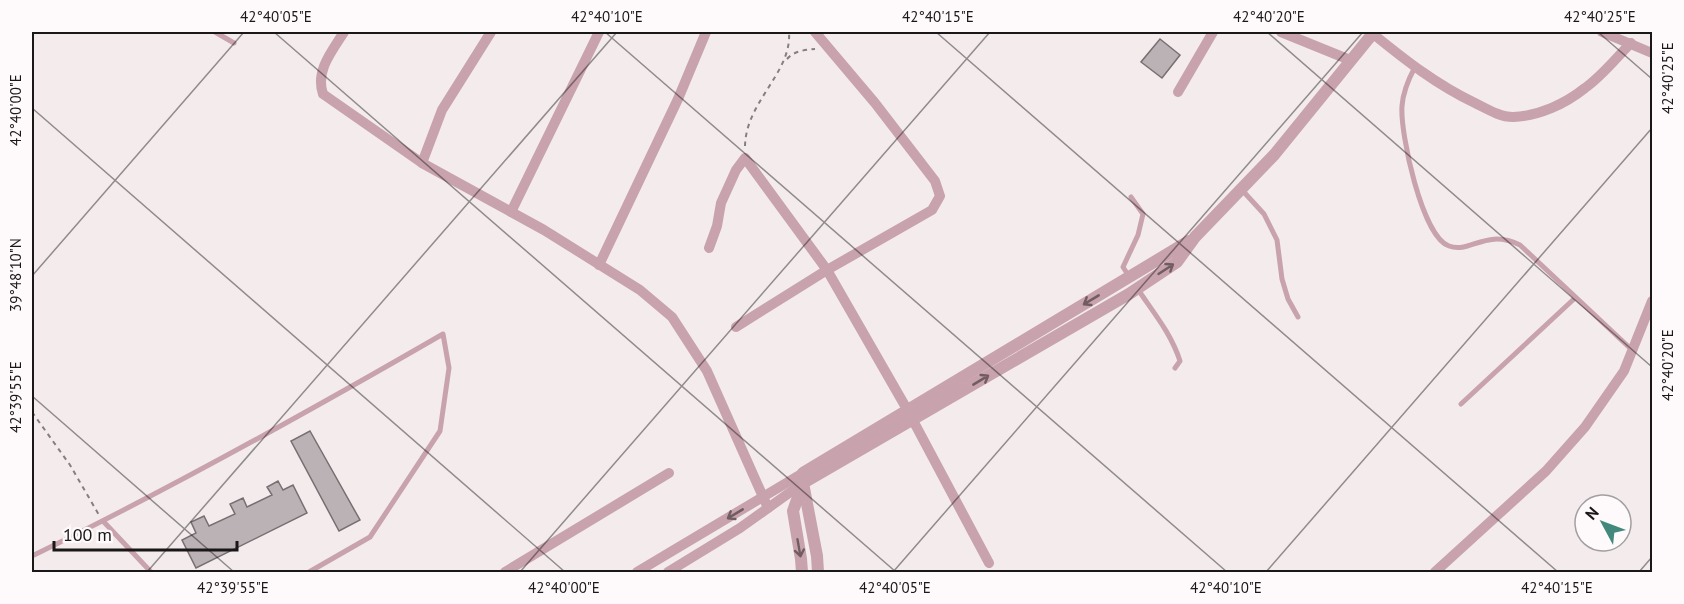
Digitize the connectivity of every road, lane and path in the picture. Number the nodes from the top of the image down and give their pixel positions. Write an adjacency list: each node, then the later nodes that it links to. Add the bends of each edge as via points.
1 (215, 32): 12 (lane)
2 (344, 32): 21 (street, via 319,81 323,94)
3 (491, 32): 21 (street, via 442,110)
4 (599, 32): 24 (street)
5 (706, 32): 27 (street)
6 (789, 32): 17 (path)
7 (815, 32): 15 (street)
8 (1213, 32): 19 (street)
9 (1281, 32): 16 (street)
10 (1373, 32): 16 (street); 18 (street)
11 (1602, 32): 13 (street)
12 (234, 43)
13 (1631, 43): 14 (street); 18 (street, via 1586,88 1541,113 1512,117 1456,95)
14 (1653, 53)
15 (836, 56): 17 (path, via 814,49 792,54); 28 (street, via 934,181 940,196 932,210)
16 (1350, 60): 22 (street)
17 (785, 61): 20 (path, via 753,114 744,143)
18 (1415, 67): 31 (lane, via 1403,96 1403,132 1425,217 1436,237 1456,248 1487,239 1513,242)
19 (1178, 92)
20 (745, 158): 26 (street, via 721,203); 28 (street)
21 (422, 163): 24 (street)
22 (1242, 190): 25 (street); 33 (lane, via 1264,214 1277,240 1282,279)
23 (1131, 197): 29 (lane, via 1143,214 1123,267)
24 (511, 212): 27 (street)
25 (1195, 237): 29 (street); 30 (street, one-way to 25, via 1177,262)
26 (709, 248)
27 (599, 265): 42 (street, via 640,290 672,317 707,371)
28 (827, 270): 34 (street); 39 (street)
29 (1129, 277): 30 (lane); 39 (street, one-way to 39)
30 (1137, 288): 36 (lane, via 1166,327 1180,361); 39 (street, one-way to 30)
31 (1575, 298): 35 (lane); 37 (lane)
32 (1653, 301): 35 (street)
33 (1298, 317)
34 (736, 327)
35 (1633, 351): 55 (street, via 1624,371 1585,427 1546,471)
36 (1175, 368)
37 (1461, 404)
38 (32, 412): 44 (path)
39 (910, 415): 41 (street); 46 (street)
40 (669, 473): 50 (street)
41 (803, 478): 42 (street); 43 (street); 53 (street, one-way to 53, via 792,511); 54 (street)
42 (764, 496): 43 (street); 51 (street, one-way to 51)
43 (768, 507): 52 (street)
44 (103, 521): 45 (lane); 47 (lane, via 443,334 449,368 440,431 370,537); 48 (lane)
45 (32, 556)
46 (989, 563)
47 (320, 570): 49 (lane)
48 (151, 573)
49 (309, 573)
50 (505, 573)
51 (637, 573)
52 (668, 573)
53 (802, 573)
54 (818, 573)
55 (1435, 573)

